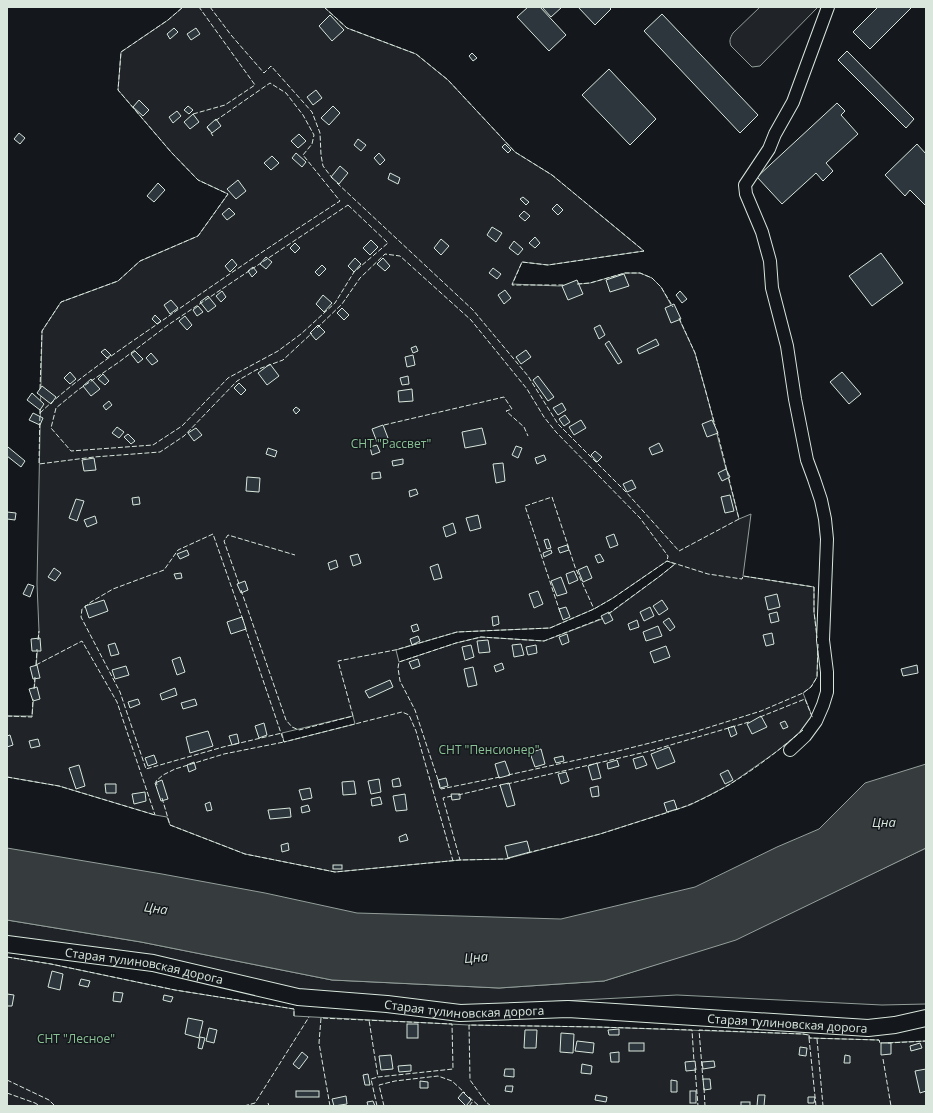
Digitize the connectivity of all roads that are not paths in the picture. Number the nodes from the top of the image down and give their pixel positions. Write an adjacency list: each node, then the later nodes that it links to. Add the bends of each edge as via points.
1 (828, 7): 2 (street, via 793,102 775,134 770,150 745,185 770,262 772,288 787,346 807,460 825,519 827,539 822,640 827,692 816,721)
2 (790, 750)
3 (7, 944): 4 (street, Старая тулиновская дорога, via 153,963 298,997 388,1004 447,1012 568,1009 868,1028)
4 (926, 1018)

